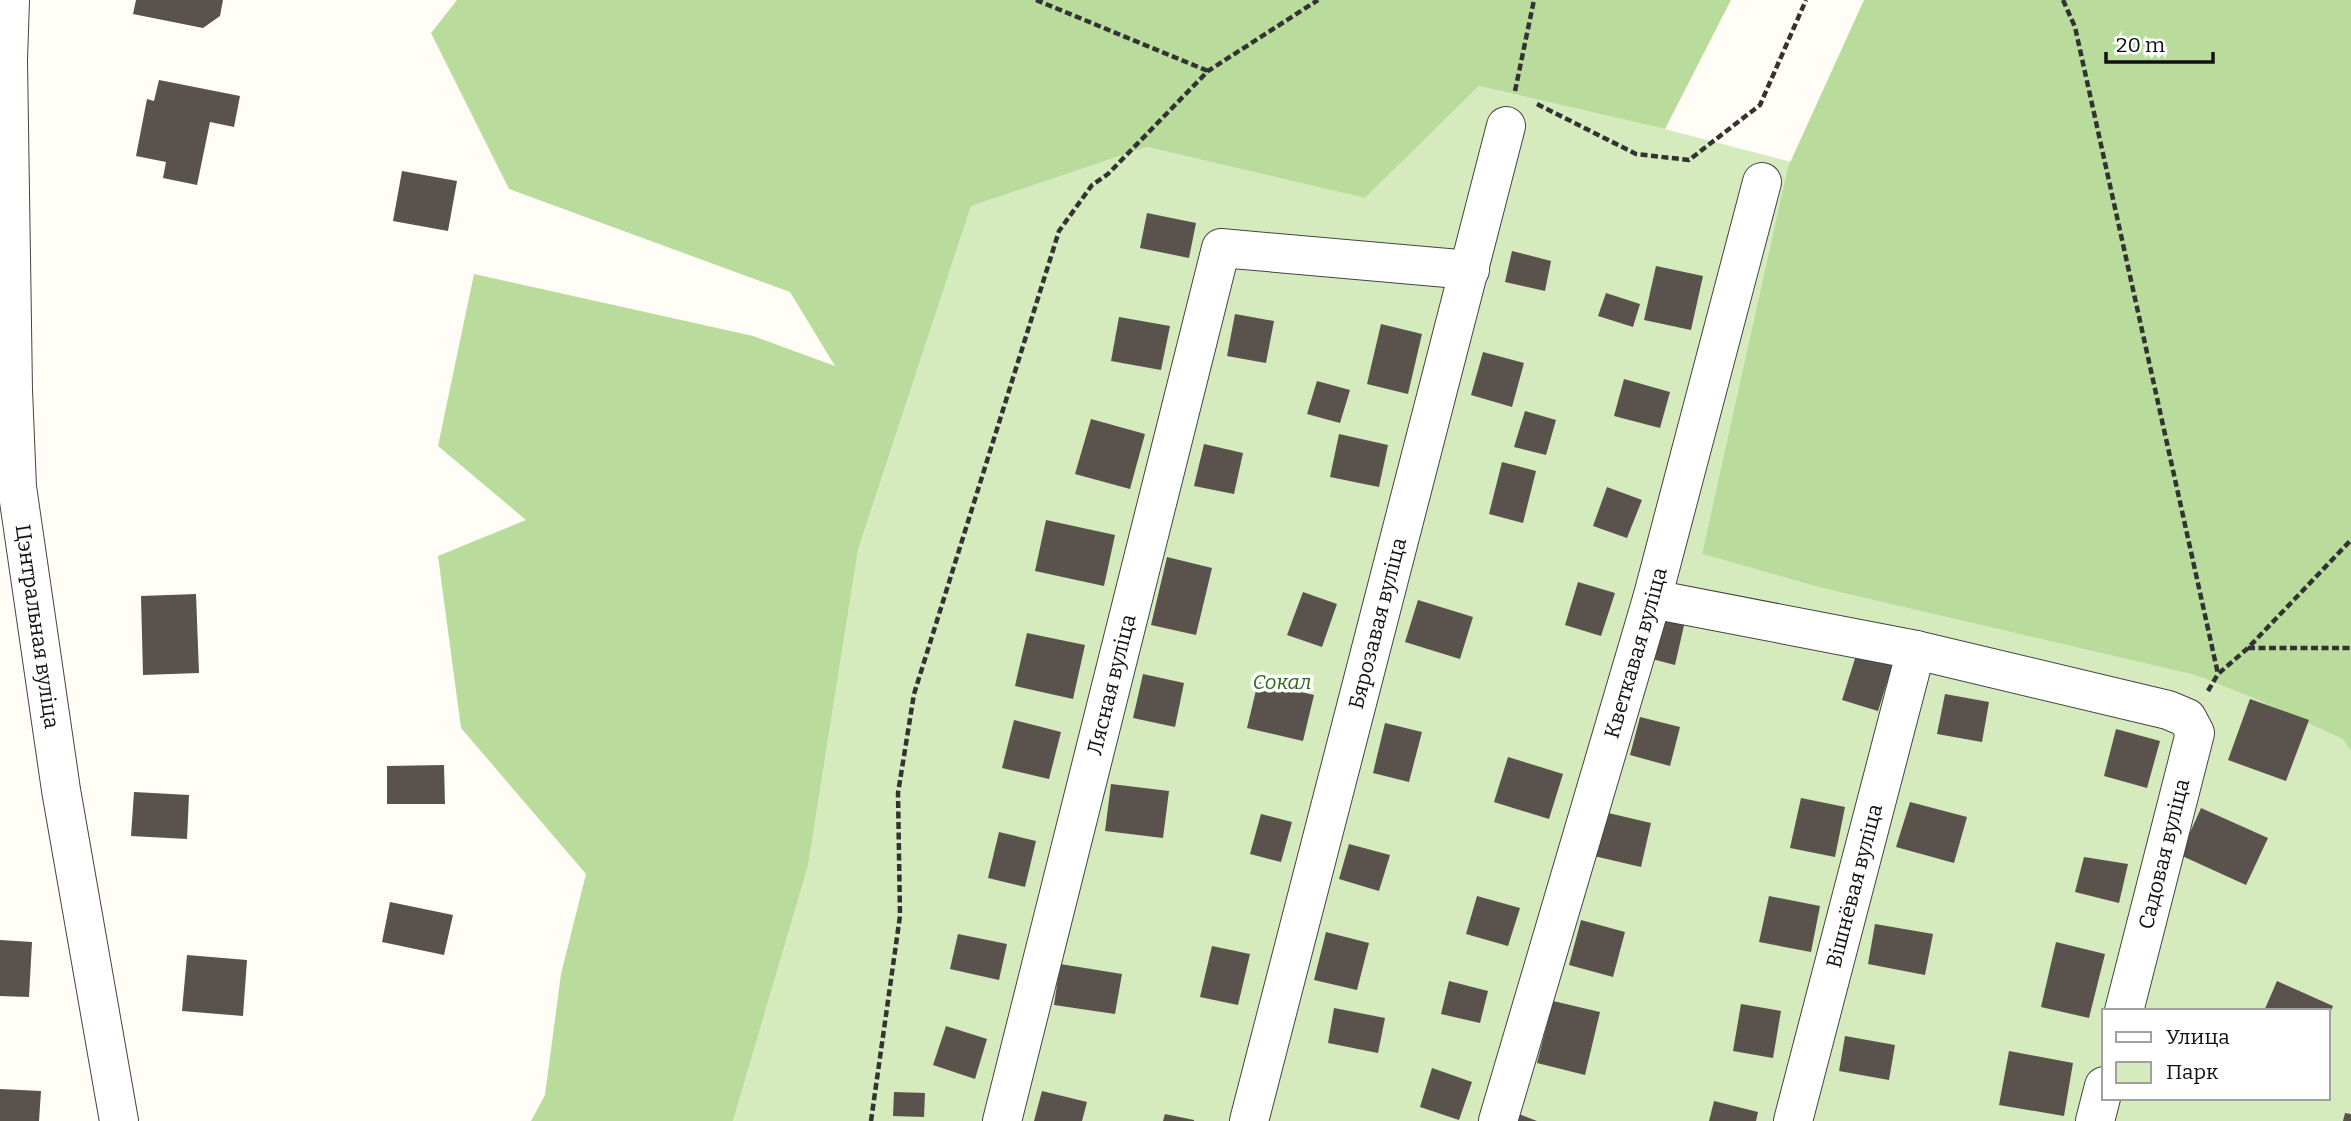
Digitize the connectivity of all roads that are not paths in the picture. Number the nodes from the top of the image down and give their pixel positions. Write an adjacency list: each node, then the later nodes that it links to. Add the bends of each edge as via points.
1 (10, 0): 9 (street, Цэнтральная вуліца, via 17,487 61,790)
2 (1511, 109): 4 (street, Бярозавая вуліца)
3 (1762, 182): 5 (street, Кветкавая вуліца)
4 (1470, 270): 10 (street, Лясная вуліца, via 1221,248); 11 (street, Бярозавая вуліца)
5 (1652, 599): 6 (street); 12 (street, Кветкавая вуліца)
6 (1916, 650): 7 (street, Садовая вуліца, via 2187,718 2195,733); 13 (street, Вішнёвая вуліца)
7 (2125, 1009)
8 (2102, 1094): 14 (street)
9 (119, 1121)
10 (1002, 1121)
11 (1249, 1121)
12 (1498, 1121)
13 (1793, 1121)
14 (2095, 1121)

